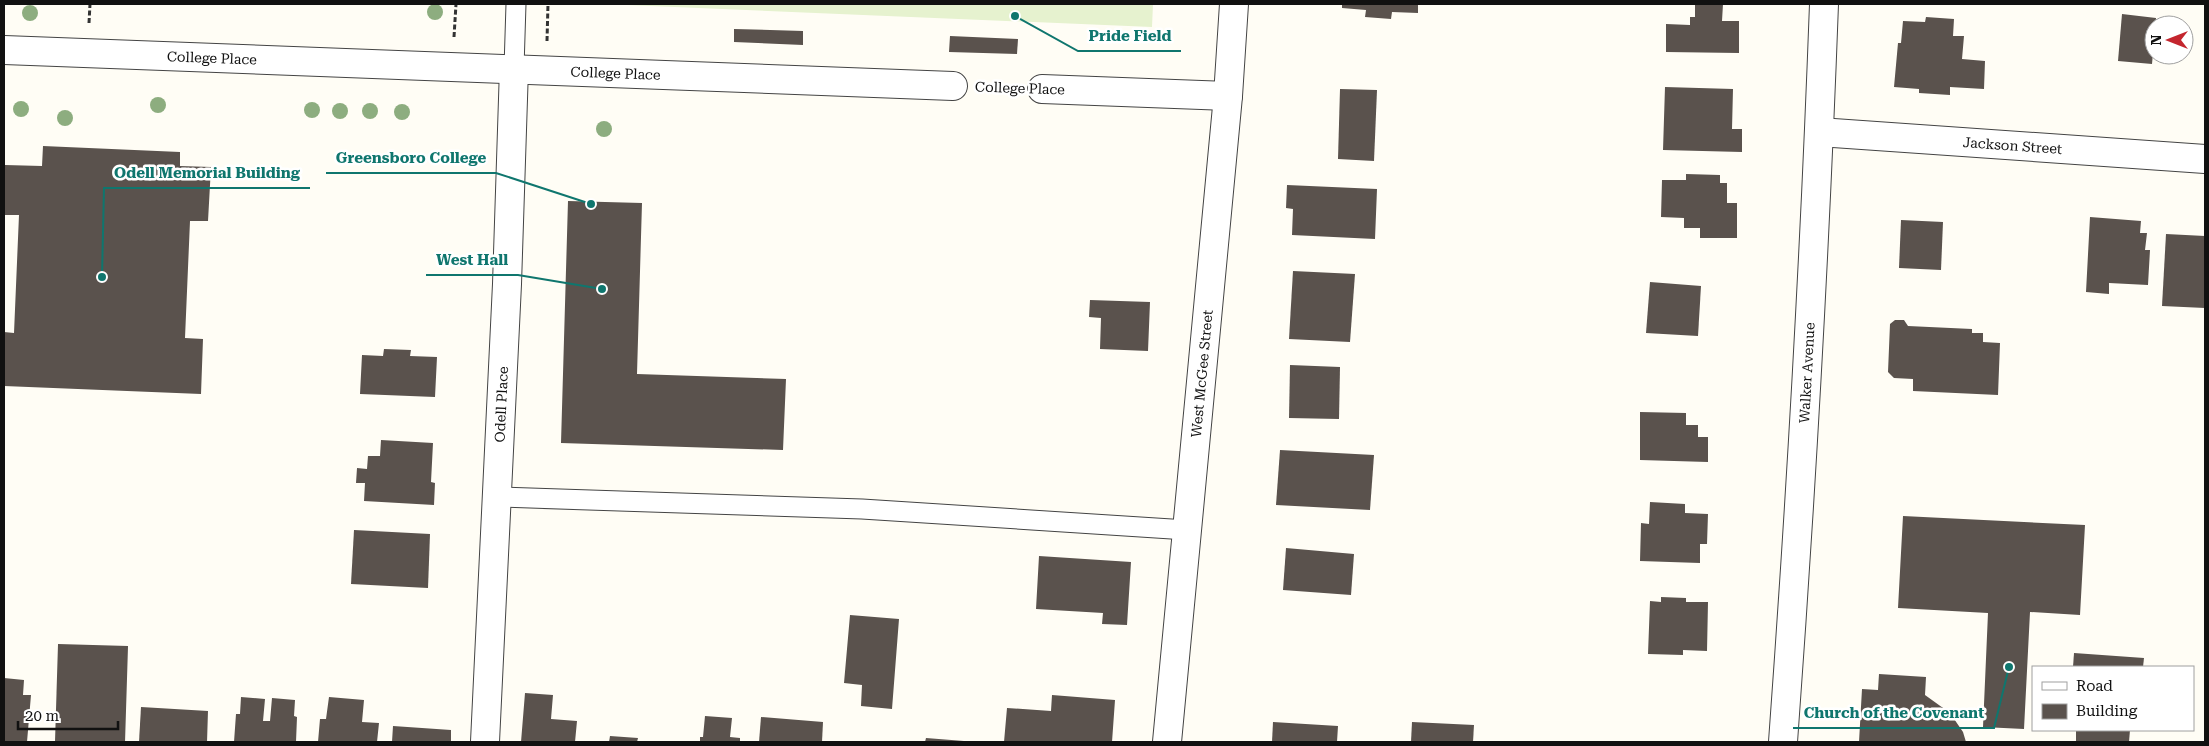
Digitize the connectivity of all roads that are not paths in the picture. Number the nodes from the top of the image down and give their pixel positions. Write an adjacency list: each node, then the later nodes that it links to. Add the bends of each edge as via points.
1 (516, 4): 5 (lane)
2 (1234, 4): 8 (street, West McGee Street)
3 (1824, 4): 9 (street, Walker Avenue)
4 (4, 50): 5 (street, College Place)
5 (514, 68): 6 (street, College Place); 11 (street, Odell Place)
6 (954, 86)
7 (1042, 89): 8 (street, College Place)
8 (1228, 96): 12 (street, West McGee Street)
9 (1819, 132): 10 (street, Jackson Street); 15 (street, Walker Avenue)
10 (2205, 160)
11 (497, 497): 12 (lane, via 862,509); 13 (street, Odell Place)
12 (1187, 530): 14 (street, West McGee Street)
13 (485, 742)
14 (1167, 742)
15 (1783, 742)

